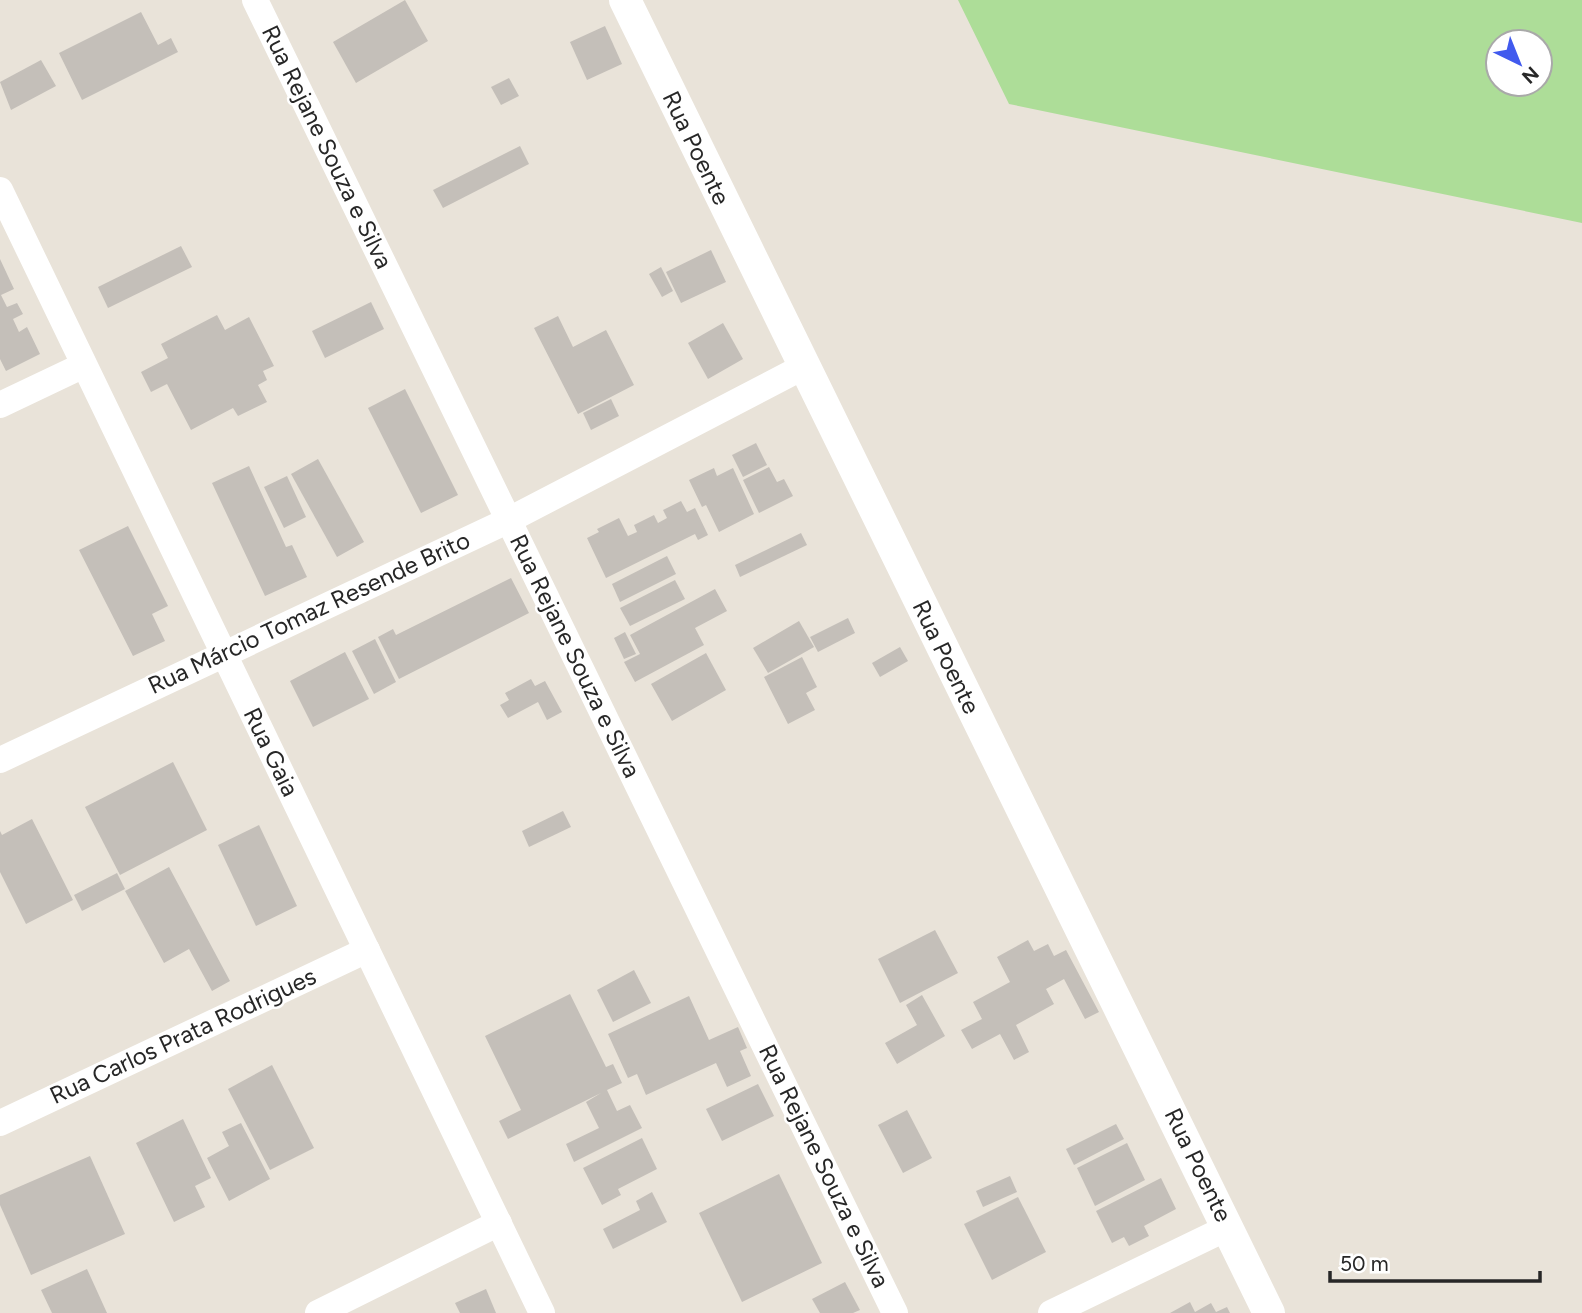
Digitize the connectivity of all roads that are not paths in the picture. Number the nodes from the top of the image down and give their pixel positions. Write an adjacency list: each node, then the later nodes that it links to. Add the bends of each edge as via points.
1 (255, 0): 7 (street, Rua Rejane Souza e Silva)
2 (625, 0): 5 (street, Rua Poente)
3 (0, 190): 4 (street, Rua Gaia)
4 (84, 365): 6 (street); 8 (street, Rua Gaia)
5 (803, 367): 7 (street, Rua Márcio Tomaz Resende Brito); 13 (street, Rua Poente)
6 (0, 405)
7 (509, 520): 8 (street, Rua Márcio Tomaz Resende Brito); 16 (street, Rua Rejane Souza e Silva)
8 (223, 653): 9 (street, Rua Márcio Tomaz Resende Brito); 10 (street, Rua Gaia)
9 (0, 760)
10 (366, 950): 11 (street, Rua Carlos Prata Rodrigues); 12 (street, Rua Gaia)
11 (0, 1123)
12 (499, 1223): 14 (street); 15 (street, Rua Gaia)
13 (1229, 1227): 17 (street); 18 (street, Rua Poente)
14 (318, 1313)
15 (542, 1313)
16 (895, 1313)
17 (1051, 1313)
18 (1269, 1313)

